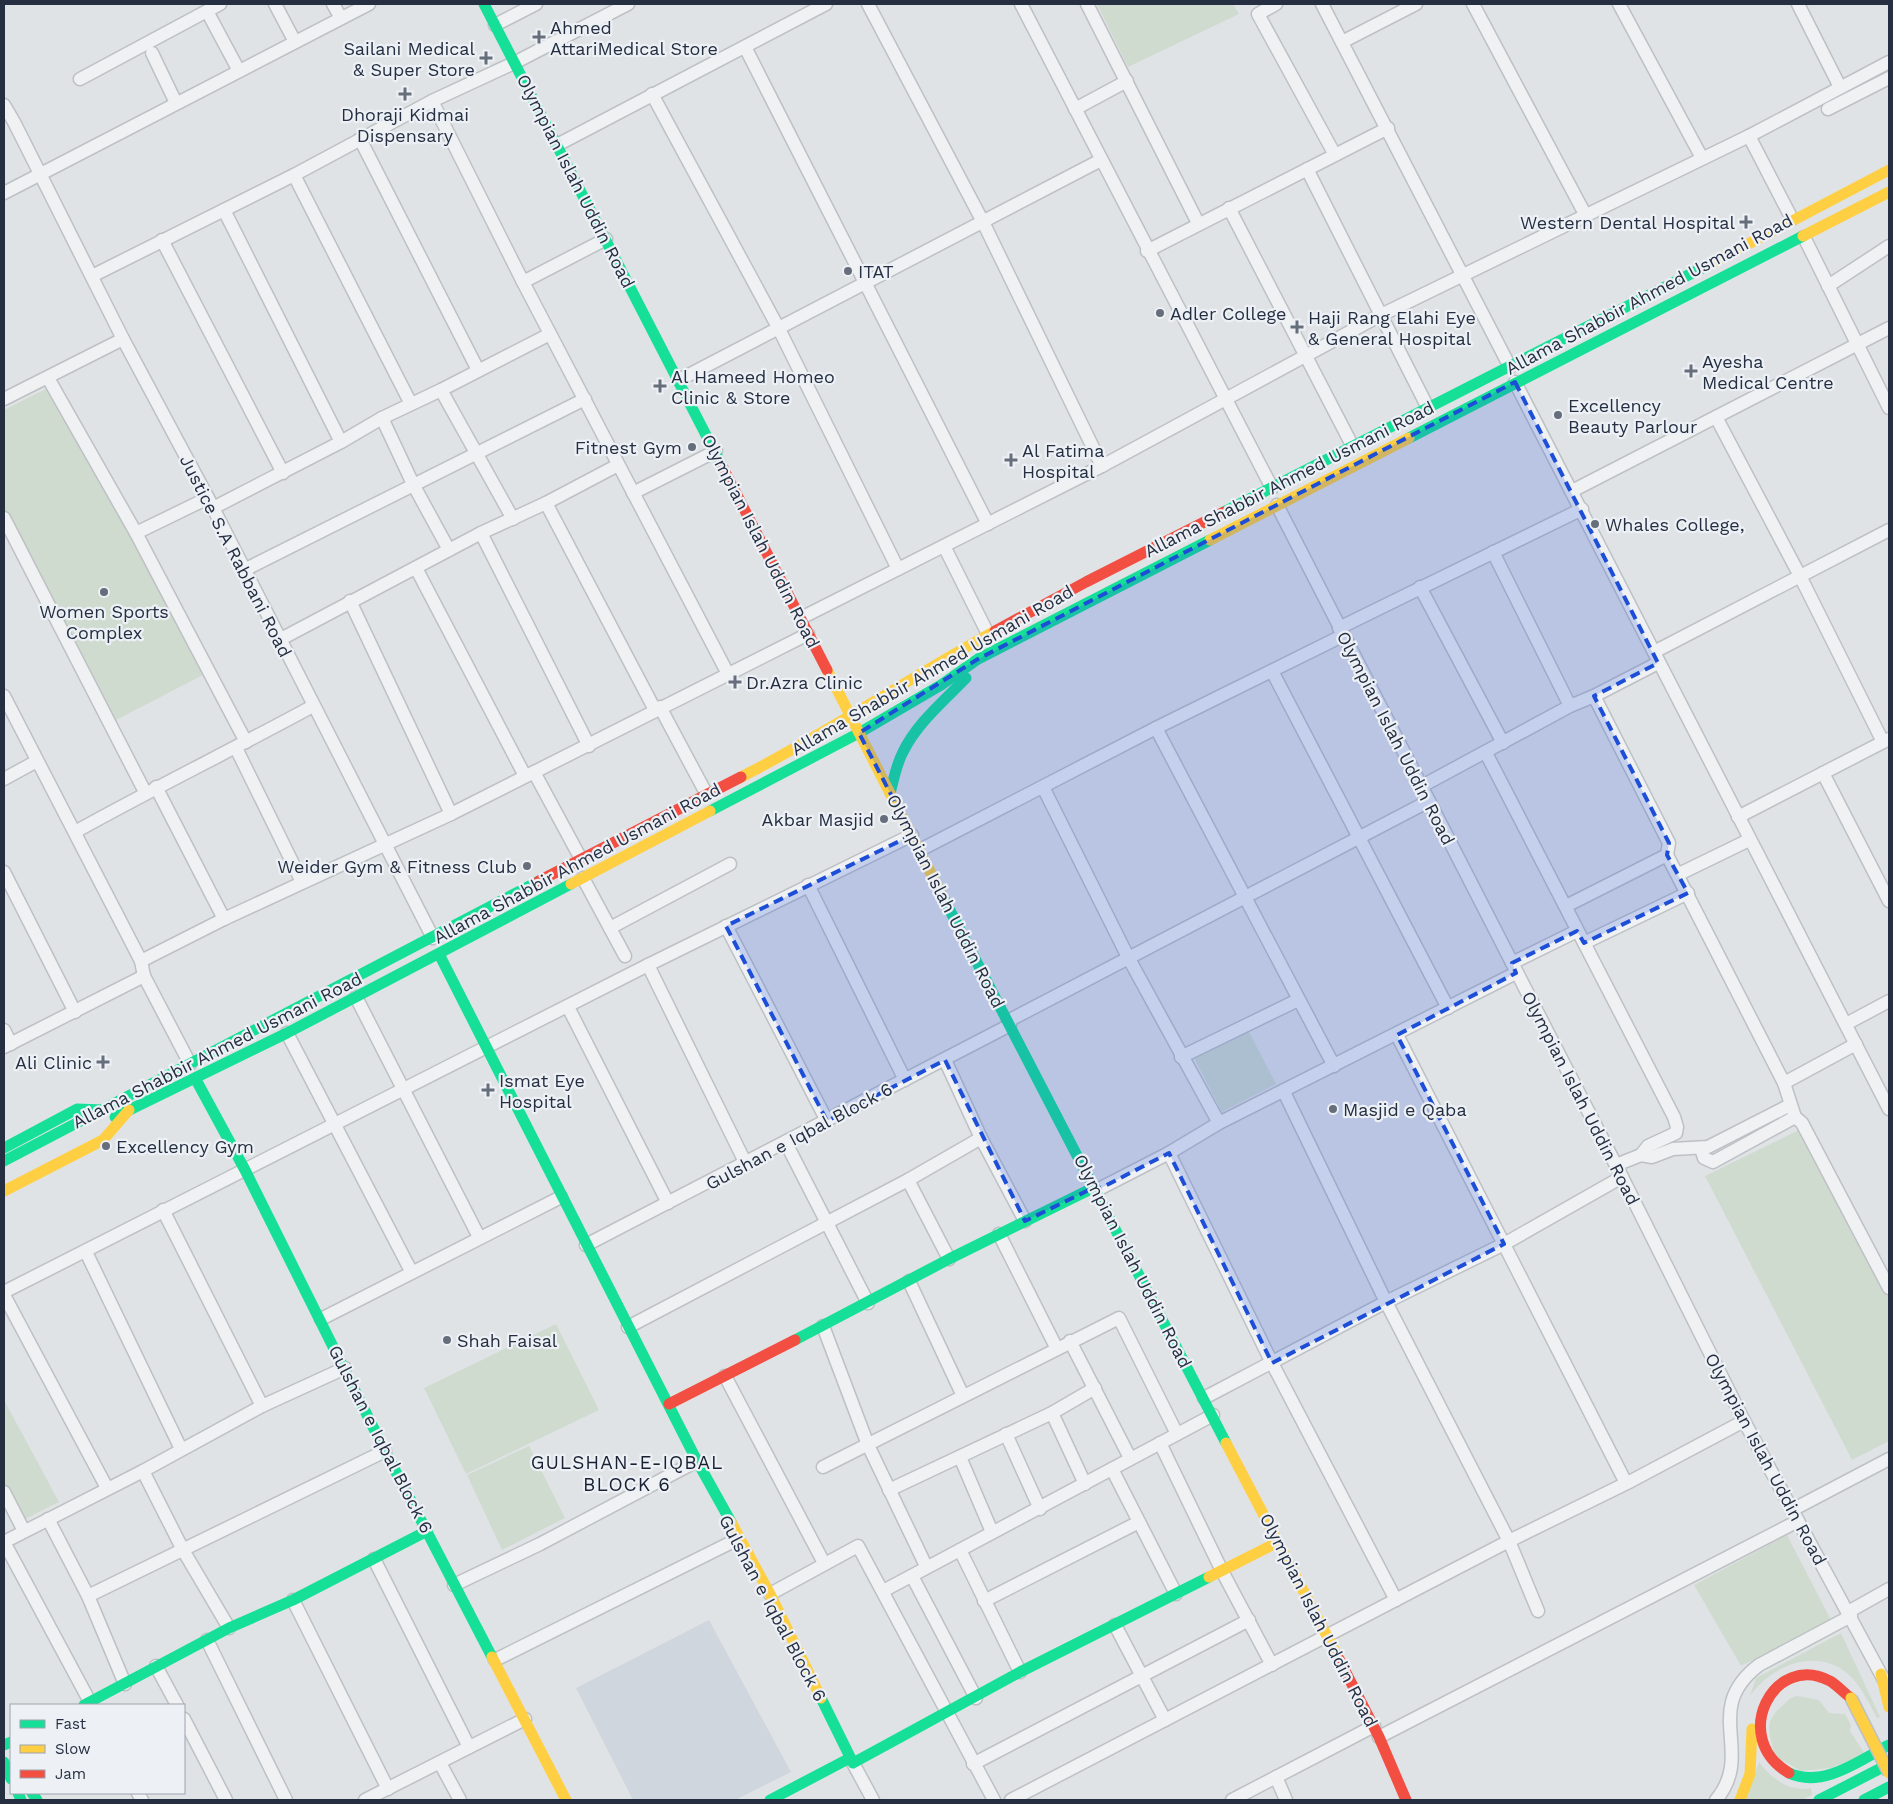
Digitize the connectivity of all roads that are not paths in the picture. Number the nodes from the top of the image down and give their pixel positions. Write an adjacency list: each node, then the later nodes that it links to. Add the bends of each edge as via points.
1 (220, 4): 30 (street)
2 (275, 4): 22 (street)
3 (333, 4): 20 (street)
4 (369, 4): 20 (street)
5 (484, 4): 21 (main road, Olympian Islah Uddin Road)
6 (536, 4): 21 (street)
7 (628, 4): 26 (street)
8 (826, 4): 24 (street)
9 (868, 4): 56 (street)
10 (1021, 4): 37 (street)
11 (1087, 4): 31 (street)
12 (1276, 4): 18 (street)
13 (1322, 4): 23 (street)
14 (1416, 4): 23 (street)
15 (1473, 4): 54 (street)
16 (1619, 4): 44 (street)
17 (1798, 4): 32 (street)
18 (1255, 9): 43 (street)
19 (208, 13): 28 (street)
20 (341, 18): 22 (street)
21 (495, 25): 26 (main road, Olympian Islah Uddin Road)
22 (295, 42): 28 (street)
23 (1342, 42): 39 (street)
24 (745, 47): 33 (street); 66 (street)
25 (152, 53): 35 (street)
26 (514, 62): 34 (street); 42 (main road, Olympian Islah Uddin Road)
27 (1889, 62): 32 (street)
28 (239, 71): 35 (street)
29 (1889, 78): 38 (street)
30 (80, 79)
31 (1127, 81): 37 (street); 57 (street)
32 (1840, 88): 40 (street)
33 (652, 94): 42 (street); 70 (street)
34 (432, 101): 41 (street); 65 (street)
35 (176, 103): 48 (street)
36 (4, 105): 48 (street, Justice S.A Rabbani Road)
37 (1075, 109): 45 (street)
38 (1828, 109)
39 (1388, 128): 43 (street); 64 (street)
40 (1749, 136): 44 (street); 55 (street)
41 (360, 139): 49 (street); 76 (street)
42 (557, 145): 59 (main road, Olympian Islah Uddin Road)
43 (1335, 155): 46 (street)
44 (1702, 158): 54 (street)
45 (1101, 160): 56 (street); 62 (street)
46 (1307, 169): 52 (street); 68 (street)
47 (1889, 170): 55 (main road, Allama Shabbir Ahmed Usmani Road)
48 (40, 174): 51 (street); 63 (street, Justice S.A Rabbani Road)
49 (294, 175): 53 (street); 84 (street)
50 (1889, 192): 58 (main road, Allama Shabbir Ahmed Usmani Road)
51 (4, 193)
52 (1228, 208): 57 (street); 74 (street)
53 (224, 210): 60 (street); 89 (street)
54 (1586, 216): 64 (street)
55 (1792, 219): 75 (main road, Allama Shabbir Ahmed Usmani Road)
56 (983, 222): 66 (street); 94 (street)
57 (1198, 223): 62 (street)
58 (1804, 237): 67 (street); 79 (main road, Allama Shabbir Ahmed Usmani Road)
59 (606, 239): 65 (street); 78 (main road, Olympian Islah Uddin Road)
60 (162, 240): 63 (street); 95 (street)
61 (1889, 246): 67 (street)
62 (1147, 251): 83 (street)
63 (92, 276): 72 (street, Justice S.A Rabbani Road)
64 (1464, 276): 68 (street); 75 (street)
65 (523, 282): 71 (street)
66 (866, 283): 70 (street); 106 (street)
67 (1828, 286): 73 (street)
68 (1380, 316): 74 (street); 85 (street)
69 (1889, 328): 73 (street)
70 (779, 329): 78 (street); 114 (street)
71 (550, 334): 76 (street); 82 (street)
72 (123, 339): 77 (street); 100 (street, Justice S.A Rabbani Road)
73 (1857, 345): 86 (street); 87 (street)
74 (1306, 355): 83 (street); 90 (street)
75 (1510, 367): 85 (main road, Allama Shabbir Ahmed Usmani Road)
76 (478, 370): 80 (street)
77 (48, 378): 81 (street); 108 (street)
78 (679, 380): 91 (main road, Olympian Islah Uddin Road)
79 (1515, 382): 98 (street); 102 (main road, Allama Shabbir Ahmed Usmani Road)
80 (441, 390): 84 (street); 92 (street)
81 (4, 399)
82 (585, 399): 92 (street); 93 (street)
83 (1226, 400): 94 (street); 97 (street)
84 (411, 404): 88 (street)
85 (1428, 408): 90 (main road, Allama Shabbir Ahmed Usmani Road)
86 (1889, 408)
87 (1716, 417): 98 (street); 116 (street)
88 (382, 418): 89 (street); 96 (street)
89 (340, 442): 95 (street)
90 (1353, 447): 97 (main road, Allama Shabbir Ahmed Usmani Road)
91 (716, 452): 99 (street); 119 (main road, Olympian Islah Uddin Road)
92 (476, 453): 96 (street); 105 (street)
93 (618, 465): 99 (street); 101 (street)
94 (1102, 466): 106 (street)
95 (283, 472): 100 (street)
96 (413, 484): 111 (street); 115 (street)
97 (1272, 488): 122 (main road, Allama Shabbir Ahmed Usmani Road)
98 (1572, 491): 103 (street)
99 (633, 493): 127 (street)
100 (210, 503): 108 (street); 115 (street, Justice S.A Rabbani Road)
101 (546, 503): 105 (street); 132 (street)
102 (1277, 505): 120 (street, Olympian Islah Uddin Road); 125 (main road, Allama Shabbir Ahmed Usmani Road)
103 (1582, 509): 112 (street); 124 (street)
104 (4, 518): 147 (street)
105 (513, 519): 109 (street)
106 (988, 524): 110 (street)
107 (1889, 530): 116 (street)
108 (136, 533): 138 (street)
109 (481, 533): 111 (street); 139 (street)
110 (944, 546): 114 (street); 122 (street)
111 (448, 550): 113 (street)
112 (1493, 552): 117 (street); 131 (street)
113 (416, 568): 118 (street); 143 (street)
114 (898, 569): 119 (street)
115 (244, 570): 123 (street, Justice S.A Rabbani Road)
116 (1800, 576): 124 (street); 136 (street)
117 (1420, 587): 120 (street); 137 (street)
118 (350, 601): 123 (street); 151 (street)
119 (801, 618): 121 (main road, Olympian Islah Uddin Road)
120 (1340, 632): 126 (street); 145 (street, Olympian Islah Uddin Road)
121 (808, 634): 127 (street); 133 (main road, Olympian Islah Uddin Road)
122 (988, 634): 133 (main road, Allama Shabbir Ahmed Usmani Road)
123 (279, 640): 130 (street, Justice S.A Rabbani Road)
124 (1656, 657): 129 (street); 152 (street)
125 (978, 659): 135 (main road, Allama Shabbir Ahmed Usmani Road, via 941,685); 148 (main road, via 965,679 908,744 898,762)
126 (1272, 671): 134 (street); 155 (street)
127 (728, 674): 132 (street)
128 (4, 696): 141 (street)
129 (1594, 696): 131 (street); 159 (street, via 1669,843)
130 (313, 706): 138 (street); 157 (street, Justice S.A Rabbani Road)
131 (1570, 706): 137 (street)
132 (658, 709): 139 (street); 149 (street)
133 (849, 716): 135 (main road, Olympian Islah Uddin Road); 149 (main road, Allama Shabbir Ahmed Usmani Road)
134 (1156, 728): 146 (street); 168 (street)
135 (859, 733): 148 (main road, Olympian Islah Uddin Road); 164 (main road, Allama Shabbir Ahmed Usmani Road)
136 (1886, 740): 142 (street)
137 (1503, 743): 140 (street)
138 (241, 745): 147 (street); 165 (street)
139 (589, 746): 143 (street)
140 (1486, 753): 145 (street); 170 (street)
141 (37, 761): 144 (street); 153 (street)
142 (1822, 773): 152 (street); 169 (street)
143 (529, 774): 151 (street); 160 (street)
144 (4, 779)
145 (1422, 786): 150 (street, Olympian Islah Uddin Road)
146 (1043, 787): 158 (street); 179 (street)
147 (150, 790): 153 (street); 171 (street)
148 (890, 793): 154 (main road, Olympian Islah Uddin Road)
149 (707, 795): 160 (main road, Allama Shabbir Ahmed Usmani Road)
150 (1429, 801): 155 (street, Gulshan e Iqbal Block 6); 182 (street, Olympian Islah Uddin Road)
151 (451, 814): 157 (street)
152 (1738, 817): 156 (street)
153 (75, 832): 180 (street)
154 (912, 835): 158 (main road, Olympian Islah Uddin Road); 166 (street)
155 (1358, 837): 168 (street, Gulshan e Iqbal Block 6); 188 (street)
156 (1749, 840): 163 (street); 191 (street)
157 (386, 844): 165 (street); 175 (street, Justice S.A Rabbani Road)
158 (920, 850): 190 (main road, Olympian Islah Uddin Road)
159 (1667, 855): 163 (street); 170 (street)
160 (581, 859): 175 (main road, Allama Shabbir Ahmed Usmani Road)
161 (730, 864): 173 (street)
162 (4, 872): 189 (street)
163 (1679, 874): 167 (street)
164 (583, 878): 173 (street); 177 (main road, Allama Shabbir Ahmed Usmani Road)
165 (302, 882): 171 (street)
166 (808, 885): 172 (street); 203 (street)
167 (1688, 893): 176 (street); 204 (street)
168 (1245, 898): 179 (street, Gulshan e Iqbal Block 6); 185 (street)
169 (1889, 901)
170 (1566, 906): 174 (street)
171 (224, 919): 180 (street)
172 (726, 926): 181 (street); 212 (street)
173 (610, 928): 178 (street)
174 (1578, 930): 176 (street); 182 (street)
175 (434, 938): 200 (main road, Allama Shabbir Ahmed Usmani Road)
176 (1584, 943): 223 (street, via 1677,1128 1676,1133 1648,1146)
177 (440, 954): 184 (main road, Allama Shabbir Ahmed Usmani Road); 197 (main road, Gulshan e Iqbal Block 6)
178 (625, 956)
179 (1128, 957): 190 (street, Gulshan e Iqbal Block 6); 198 (street)
180 (141, 962): 183 (street)
181 (648, 965): 187 (street); 225 (street)
182 (1514, 968): 188 (street); 226 (street, Olympian Islah Uddin Road)
183 (144, 976): 189 (street); 200 (street)
184 (356, 997): 193 (main road, Allama Shabbir Ahmed Usmani Road); 205 (street)
185 (1298, 1000): 198 (street); 201 (street)
186 (1889, 1001): 191 (street)
187 (568, 1007): 197 (street); 234 (street)
188 (1448, 1008): 194 (street)
189 (75, 1012): 196 (street)
190 (1009, 1023): 199 (street, Gulshan e Iqbal Block 6); 231 (main road, Olympian Islah Uddin Road)
191 (1846, 1024): 195 (street)
192 (4, 1030): 196 (street)
193 (287, 1033): 202 (main road, Allama Shabbir Ahmed Usmani Road); 215 (street)
194 (1397, 1035): 201 (street); 240 (street)
195 (1856, 1044): 204 (street); 208 (street)
196 (7, 1046)
197 (486, 1047): 205 (street); 233 (main road, Gulshan e Iqbal Block 6)
198 (1181, 1057): 214 (street)
199 (944, 1060): 203 (street, Gulshan e Iqbal Block 6); 218 (street)
200 (190, 1064): 209 (main road, Allama Shabbir Ahmed Usmani Road)
201 (1334, 1066): 206 (street)
202 (195, 1078): 210 (main road, Allama Shabbir Ahmed Usmani Road); 227 (main road, Gulshan e Iqbal Block 6)
203 (905, 1080): 212 (street, Gulshan e Iqbal Block 6)
204 (1784, 1083): 207 (street)
205 (403, 1089): 215 (street); 239 (street)
206 (1284, 1092): 214 (street); 248 (street)
207 (1790, 1105): 211 (street); 221 (street)
208 (1889, 1109)
209 (103, 1110): 217 (main road, Allama Shabbir Ahmed Usmani Road); 220 (main road, via 77,1109)
210 (129, 1110): 213 (main road, Allama Shabbir Ahmed Usmani Road); 232 (main road, via 103,1140)
211 (1795, 1117): 221 (street, via 1713,1162 1704,1158); 246 (street, via 1802,1123)
212 (827, 1120): 219 (street, Gulshan e Iqbal Block 6)
213 (105, 1122)
214 (1219, 1123): 222 (street)
215 (334, 1126): 227 (street); 244 (street)
216 (80, 1135): 217 (main road, Allama Shabbir Ahmed Usmani Road)
217 (60, 1138): 224 (main road); 228 (main road)
218 (981, 1138): 230 (street); 237 (street)
219 (786, 1143): 225 (street, Gulshan e Iqbal Block 6); 236 (street)
220 (4, 1148)
221 (1701, 1148): 223 (street, via 1673,1149 1652,1157)
222 (1169, 1152): 231 (street); 255 (street)
223 (1641, 1155): 226 (street)
224 (4, 1161)
225 (746, 1164): 234 (street, Gulshan e Iqbal Block 6)
226 (1616, 1165): 229 (street, Olympian Islah Uddin Road)
227 (245, 1170): 235 (street); 250 (main road, Gulshan e Iqbal Block 6)
228 (4, 1174)
229 (1622, 1177): 240 (street); 265 (street, Olympian Islah Uddin Road)
230 (908, 1180): 236 (street); 243 (street)
231 (1096, 1188): 237 (main road); 260 (main road, Olympian Islah Uddin Road)
232 (4, 1191)
233 (561, 1197): 239 (street); 241 (main road, Gulshan e Iqbal Block 6)
234 (668, 1204): 241 (street, Gulshan e Iqbal Block 6)
235 (163, 1210): 242 (street); 262 (street)
236 (827, 1221): 249 (street); 252 (street)
237 (1025, 1221): 238 (main road)
238 (999, 1234): 243 (main road); 254 (street)
239 (479, 1237): 244 (street)
240 (1504, 1244): 248 (street); 279 (street)
241 (586, 1245): 252 (main road, Gulshan e Iqbal Block 6)
242 (86, 1252): 247 (street); 270 (street)
243 (949, 1258): 245 (main road)
244 (411, 1271): 250 (street)
245 (909, 1281): 249 (main road); 259 (street)
246 (1889, 1288)
247 (4, 1294): 281 (street)
248 (1386, 1302): 255 (street); 292 (street)
249 (868, 1303): 251 (main road)
250 (321, 1319): 256 (main road, Gulshan e Iqbal Block 6)
251 (823, 1326): 257 (main road); 269 (street)
252 (628, 1327): 261 (main road, Gulshan e Iqbal Block 6)
253 (1070, 1342): 254 (street); 258 (street); 267 (street, via 1120,1318)
254 (1057, 1349): 259 (street)
255 (1272, 1363): 260 (street); 309 (street)
256 (346, 1368): 262 (street); 271 (main road, Gulshan e Iqbal Block 6)
257 (725, 1376): 261 (main road); 298 (street)
258 (1095, 1388): 263 (street); 273 (street)
259 (963, 1396): 269 (street)
260 (1204, 1398): 264 (main road, Olympian Islah Uddin Road)
261 (669, 1404): 275 (main road, Gulshan e Iqbal Block 6)
262 (262, 1406): 270 (street)
263 (1052, 1413): 266 (street); 280 (street)
264 (1213, 1415): 267 (street); 294 (main road, Olympian Islah Uddin Road)
265 (1744, 1421): 279 (street); 285 (street, Olympian Islah Uddin Road)
266 (1006, 1434): 272 (street); 284 (street)
267 (1177, 1434): 268 (street)
268 (1160, 1443): 273 (street); 300 (street)
269 (868, 1445): 276 (street); 282 (street)
270 (181, 1449): 278 (street)
271 (385, 1450): 289 (main road, Gulshan e Iqbal Block 6); 295 (street)
272 (960, 1457): 282 (street); 290 (street)
273 (1130, 1458): 277 (street)
274 (1889, 1459): 285 (street)
275 (697, 1461): 291 (main road, Gulshan e Iqbal Block 6); 302 (street, via 540,1544)
276 (823, 1467)
277 (1112, 1469): 280 (street); 287 (street)
278 (143, 1471): 281 (street); 295 (street)
279 (1626, 1483): 292 (street)
280 (1085, 1484): 284 (street)
281 (107, 1488): 286 (street)
282 (889, 1490): 299 (street)
283 (4, 1492): 288 (street)
284 (1040, 1509): 290 (street)
285 (1795, 1515): 312 (street, Olympian Islah Uddin Road); 336 (street)
286 (48, 1519): 288 (street); 307 (street)
287 (1139, 1522): 306 (street); 310 (street)
288 (24, 1531): 293 (street)
289 (427, 1531): 297 (main road); 302 (main road, Gulshan e Iqbal Block 6)
290 (992, 1532): 296 (street)
291 (738, 1539): 305 (main road, Gulshan e Iqbal Block 6); 318 (street)
292 (1509, 1541): 309 (street); 311 (street)
293 (4, 1542): 329 (street)
294 (1278, 1542): 300 (main road); 316 (main road, Olympian Islah Uddin Road)
295 (183, 1550): 307 (street); 315 (street)
296 (960, 1550): 299 (street); 310 (street)
297 (374, 1559): 308 (main road); 338 (street)
298 (824, 1563): 304 (street, via 858,1546); 305 (street)
299 (926, 1566): 301 (street)
300 (1222, 1571): 306 (main road); 313 (street)
301 (912, 1576): 304 (street); 328 (street)
302 (454, 1585): 318 (main road, Gulshan e Iqbal Block 6)
303 (1889, 1589): 312 (street)
304 (882, 1591): 332 (street)
305 (770, 1594): 339 (main road, Gulshan e Iqbal Block 6)
306 (1176, 1594): 314 (main road)
307 (88, 1596): 325 (street)
308 (293, 1600): 315 (main road); 346 (street)
309 (1396, 1600): 316 (street)
310 (984, 1601): 321 (street)
311 (1538, 1611)
312 (1849, 1614): 322 (street, Olympian Islah Uddin Road); 360 (street, via 1759,1665 1736,1687 1729,1715 1732,1765 1728,1782)
313 (1249, 1620): 319 (street); 323 (street)
314 (1115, 1625): 321 (main road); 323 (street)
315 (229, 1628): 317 (main road)
316 (1328, 1636): 319 (street); 336 (main road, Olympian Islah Uddin Road)
317 (207, 1640): 320 (main road); 349 (street)
318 (495, 1660): 333 (main road, Gulshan e Iqbal Block 6)
319 (1272, 1665): 334 (street)
320 (156, 1666): 325 (main road); 330 (street)
321 (1020, 1672): 328 (main road)
322 (1881, 1674): 326 (street, Olympian Islah Uddin Road); 331 (main road)
323 (1143, 1675): 334 (street); 341 (street)
324 (1844, 1676): 361 (main road, via 1830,1669 1804,1667 1791,1669 1768,1684 1755,1709 1753,1760 1746,1791)
325 (125, 1684): 329 (main road)
326 (1889, 1689)
327 (1855, 1693): 337 (main road); 337 (main road, via 1813,1674 1781,1684 1771,1692 1761,1710 1760,1736 1764,1750 1782,1769 1808,1778 1826,1775); 343 (main road, bridge)
328 (976, 1698): 332 (main road)
329 (90, 1704)
330 (176, 1704)
331 (1889, 1707)
332 (947, 1713): 339 (main road); 341 (street)
333 (525, 1719): 338 (street); 352 (main road, Gulshan e Iqbal Block 6)
334 (1165, 1720): 347 (street)
335 (185, 1721): 348 (street)
336 (1377, 1732): 344 (street); 359 (main road, Olympian Islah Uddin Road)
337 (1888, 1746)
338 (470, 1747): 340 (street)
339 (852, 1760): 353 (main road); 354 (street, Gulshan e Iqbal Block 6)
340 (440, 1762): 346 (street); 351 (street)
341 (973, 1764): 355 (street)
342 (1889, 1764): 362 (main road)
343 (1889, 1773)
344 (1276, 1778): 357 (street); 358 (street)
345 (1889, 1788): 363 (main road)
346 (388, 1789): 350 (street)
347 (1034, 1795): 356 (street)
348 (226, 1800)
349 (286, 1800)
350 (365, 1800)
351 (460, 1800)
352 (566, 1800)
353 (770, 1800)
354 (873, 1800)
355 (994, 1800)
356 (1011, 1800)
357 (1232, 1800)
358 (1286, 1800)
359 (1406, 1800)
360 (1716, 1800)
361 (1740, 1800)
362 (1819, 1800)
363 (1864, 1800)

